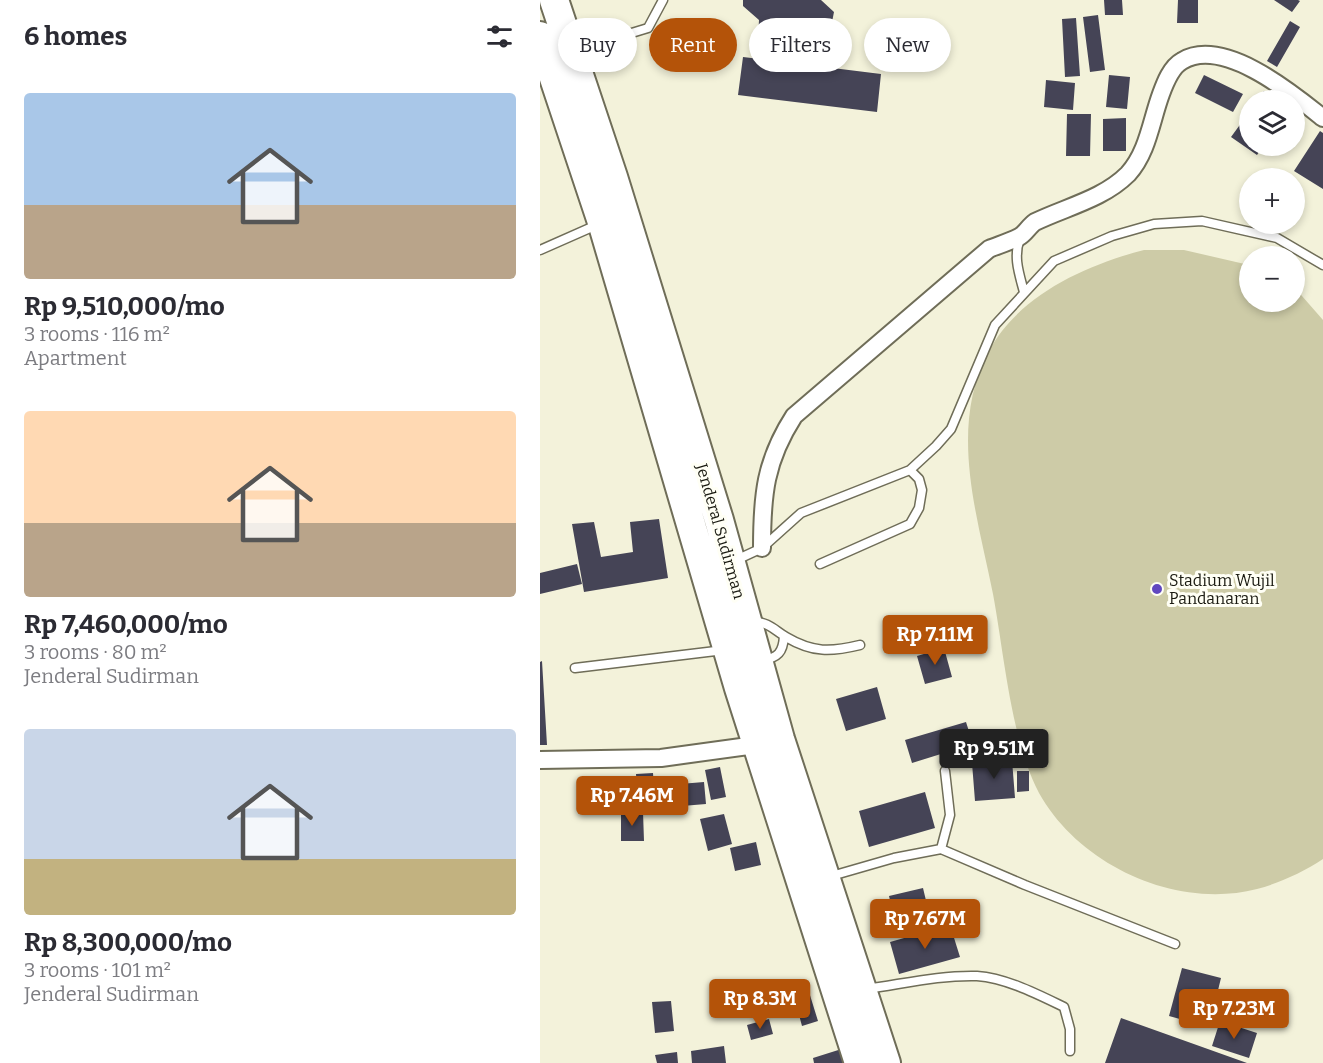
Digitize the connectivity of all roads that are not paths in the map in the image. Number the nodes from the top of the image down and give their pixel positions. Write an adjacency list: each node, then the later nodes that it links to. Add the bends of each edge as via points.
1 (554, 0): 3 (highway, Jenderal Sudirman)
2 (663, 0): 4 (lane, via 648,28)
3 (560, 18)
4 (637, 31)
5 (540, 36): 8 (highway, Jenderal Sudirman, via 552,86)
6 (578, 72): 16 (highway, Jenderal Sudirman, via 655,311)
7 (1321, 111): 9 (street, via 1240,63 1217,55 1197,55 1181,61 1169,76 1147,140 1129,172 1114,186 1033,224)
8 (602, 222): 10 (lane); 16 (highway, Jenderal Sudirman)
9 (1021, 236): 12 (lane, via 1016,264); 14 (street, via 989,249 966,267 795,416 777,443 766,479)
10 (540, 250)
11 (1323, 265): 12 (lane, via 1277,238 1202,221 1154,224 1112,236 1054,261)
12 (1024, 292): 13 (lane, via 995,324 951,429)
13 (910, 470): 14 (lane, via 801,513); 15 (lane, via 920,479 922,490 919,508 909,524)
14 (762, 548): 16 (lane)
15 (820, 564)
16 (717, 566): 17 (highway, Jenderal Sudirman); 20 (highway, Jenderal Sudirman)
17 (746, 620): 18 (lane, via 776,627); 21 (highway, Jenderal Sudirman)
18 (784, 636): 19 (lane, via 809,648 832,651); 21 (lane, via 783,649 776,657)
19 (860, 645)
20 (727, 649): 22 (lane); 23 (highway, Jenderal Sudirman)
21 (758, 662): 23 (highway, Jenderal Sudirman)
22 (575, 668)
23 (769, 742): 24 (street, via 661,758); 27 (highway, Jenderal Sudirman); 31 (highway, Jenderal Sudirman)
24 (540, 760)
25 (945, 771): 26 (lane, via 950,815)
26 (941, 849): 27 (lane); 28 (lane)
27 (825, 878): 29 (highway, Jenderal Sudirman)
28 (1175, 944)
29 (862, 990): 30 (lane, via 927,979 978,976 1028,990 1064,1007); 32 (highway, Jenderal Sudirman)
30 (1070, 1051)
31 (859, 1063)
32 (886, 1063)

